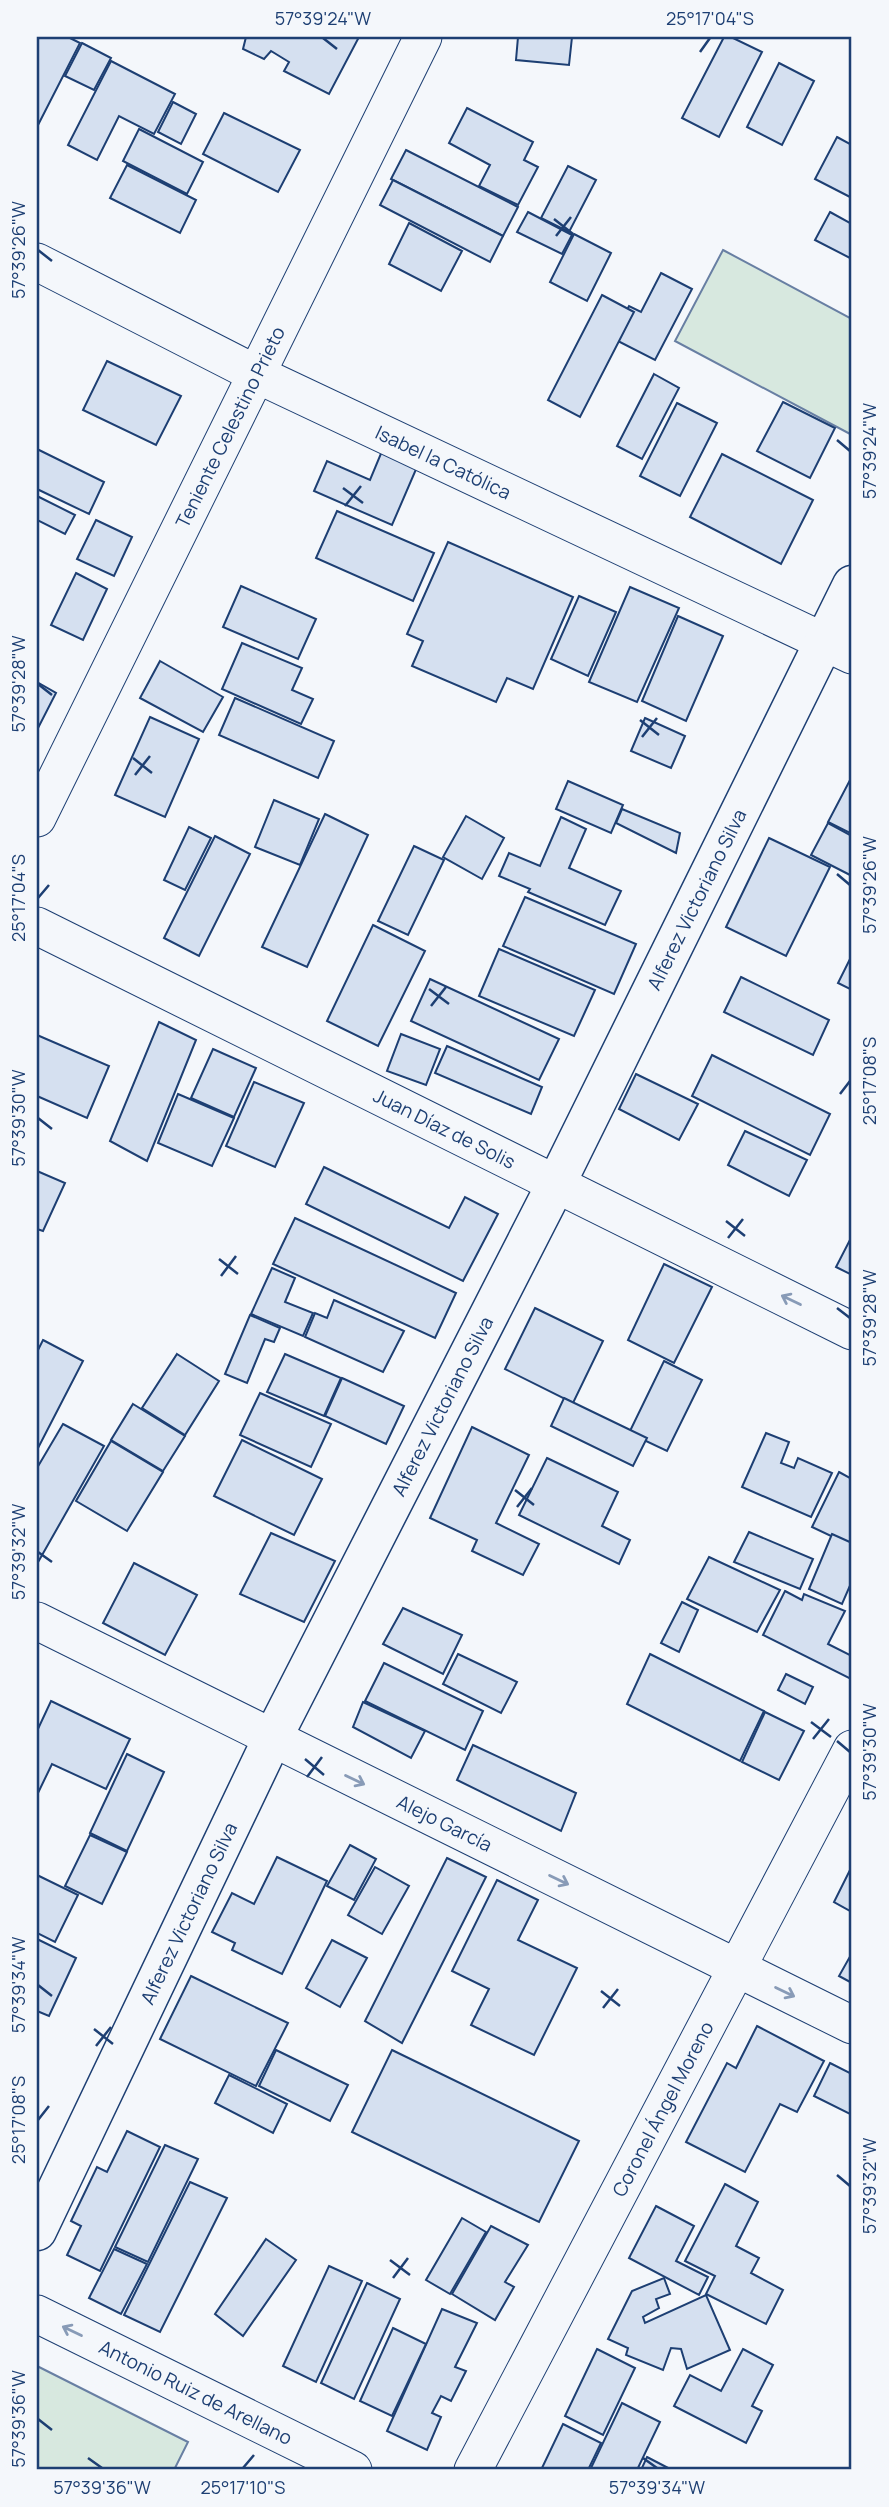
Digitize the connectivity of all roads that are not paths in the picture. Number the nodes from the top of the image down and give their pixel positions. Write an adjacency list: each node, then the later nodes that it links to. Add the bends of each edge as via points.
1 (423, 37): 3 (street, Teniente Celestino Prieto)
2 (37, 262): 3 (street, Isabel la Católica)
3 (256, 374): 5 (street, Isabel la Católica); 6 (street, Teniente Celestino Prieto)
4 (852, 585): 5 (street, Alferez Victoriano Silva)
5 (838, 648): 8 (street, Alferez Victoriano Silva)
6 (37, 818)
7 (37, 926): 8 (street, Juan Díaz de Solis)
8 (556, 1184): 9 (street, Juan Díaz de Solis, one-way to 8); 11 (street, Alferez Victoriano Silva)
9 (852, 1331)
10 (37, 1620): 11 (street, Alejo García)
11 (272, 1739): 13 (street, Alejo García, one-way to 13); 15 (street, Alferez Victoriano Silva)
12 (852, 1749): 13 (street, Coronel Ángel Moreno)
13 (737, 1968): 14 (street, Alejo García, one-way to 14); 18 (street, Coronel Ángel Moreno)
14 (852, 2025)
15 (37, 2231)
16 (37, 2314): 17 (street, Antonio Ruiz de Arellano, one-way to 16)
17 (353, 2470)
18 (473, 2470)

